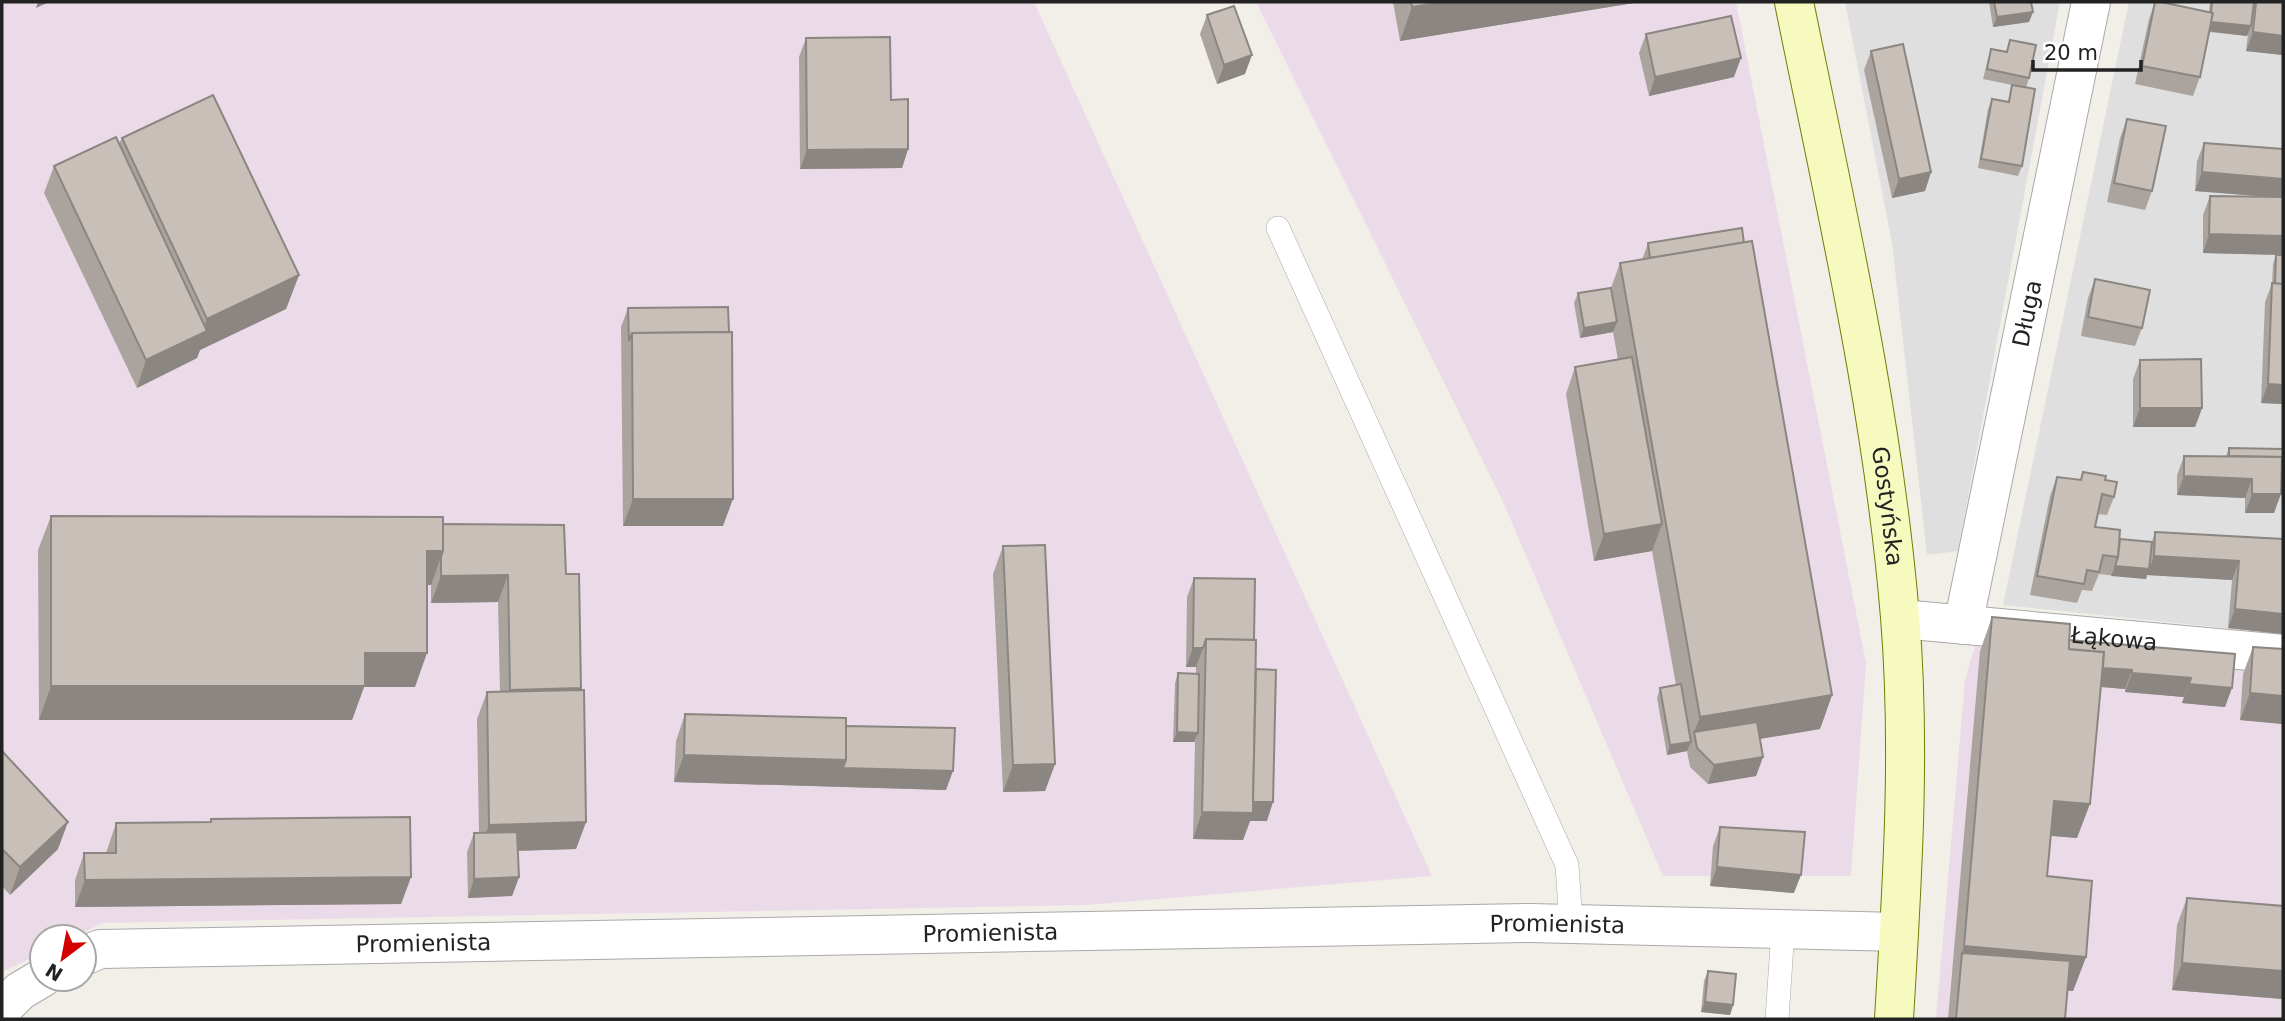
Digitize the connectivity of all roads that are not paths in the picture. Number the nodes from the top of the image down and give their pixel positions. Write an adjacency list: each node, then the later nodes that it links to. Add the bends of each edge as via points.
1 (1794, 2): 4 (main road, Gostyńska, via 1872,400)
2 (2091, 2): 5 (street, Długa)
3 (1278, 228): 7 (lane, via 1567,865)
4 (1900, 620): 5 (street, Łąkowa); 9 (main road, Gostyńska, via 1906,786)
5 (1963, 625): 6 (street, Łąkowa)
6 (2283, 654)
7 (1571, 924): 8 (street, Promienista); 10 (street, Promienista)
8 (1783, 929): 9 (street, Promienista); 13 (lane)
9 (1899, 932): 14 (main road, Gostyńska)
10 (98, 950)
11 (28, 986): 12 (street)
12 (2, 1009)
13 (1777, 1019)
14 (1894, 1019)

